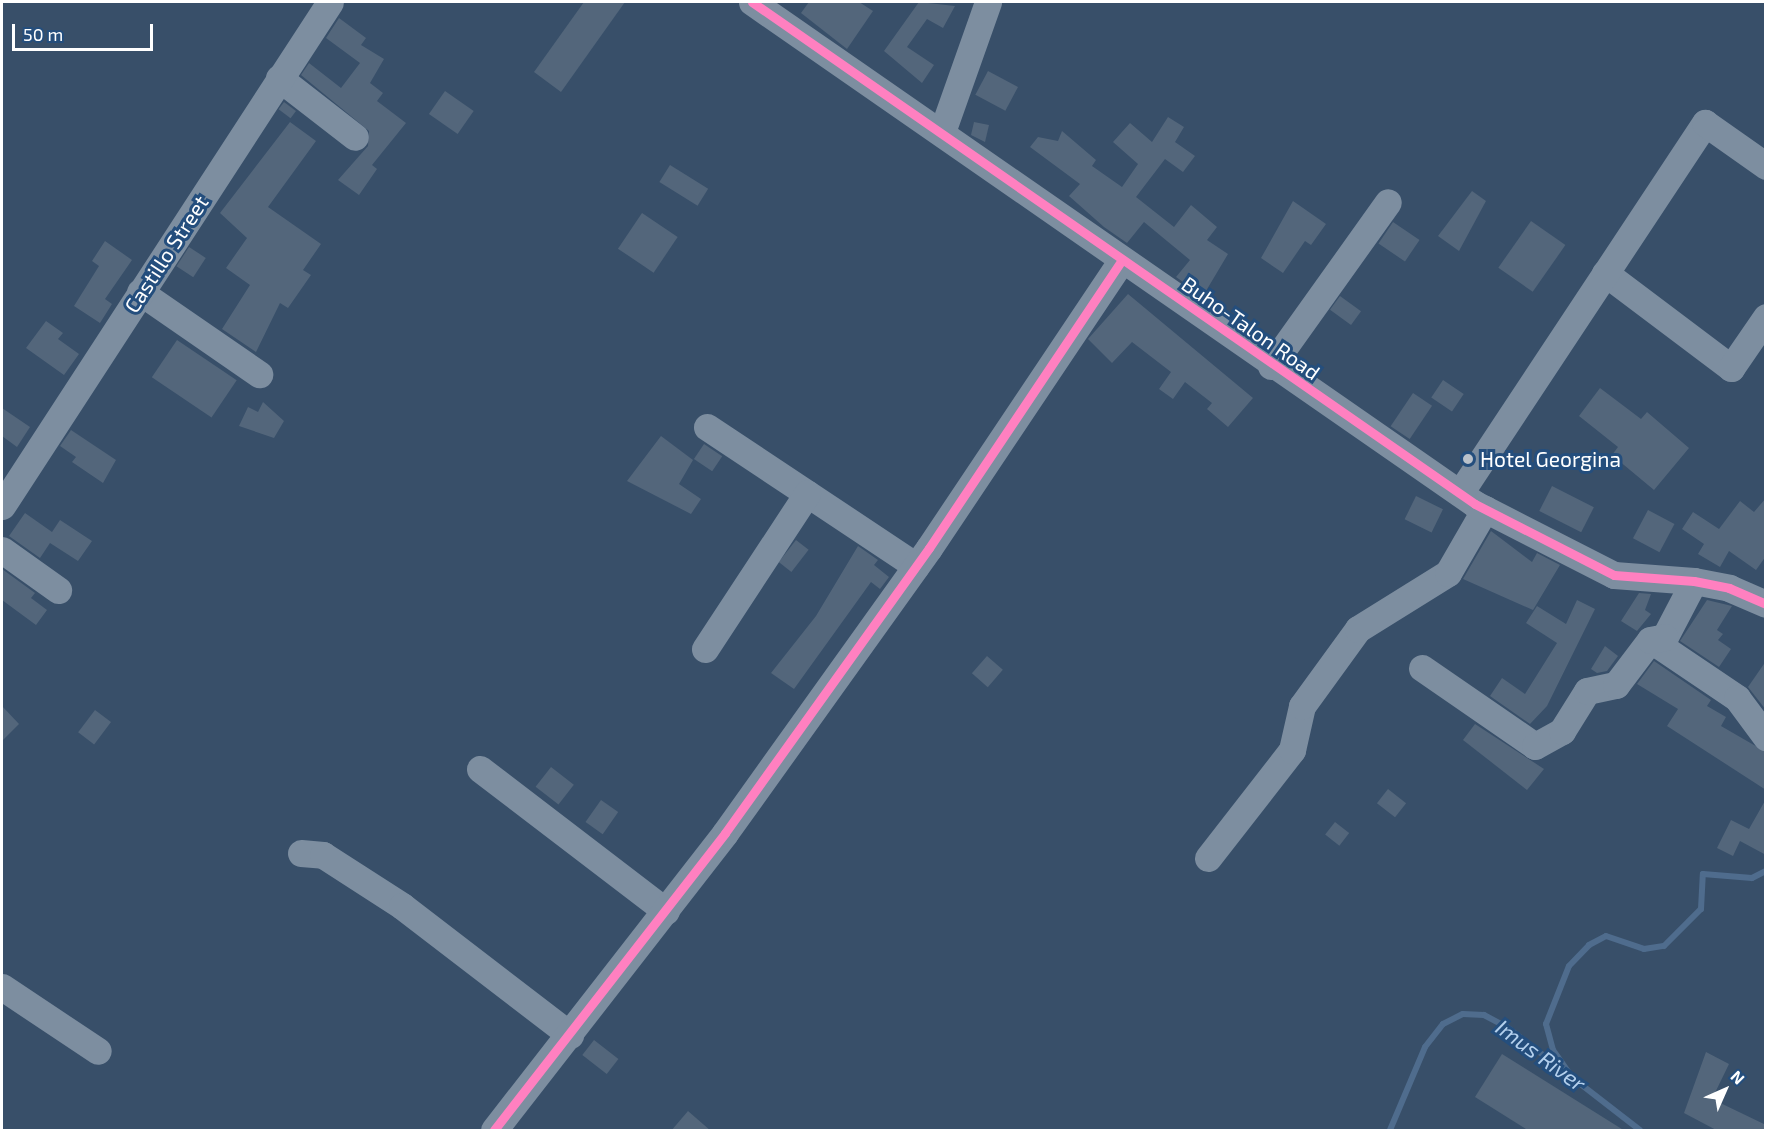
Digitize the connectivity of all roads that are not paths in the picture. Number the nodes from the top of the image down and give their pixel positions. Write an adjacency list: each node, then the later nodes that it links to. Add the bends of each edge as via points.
1 (330, 2): 4 (street, Castillo Street)
2 (752, 2): 5 (street, Buho-Talon Road)
3 (988, 2): 5 (street)
4 (279, 78): 6 (street); 11 (street, Castillo Street)
5 (942, 132): 9 (street, Buho-Talon Road)
6 (355, 137)
7 (1766, 166): 10 (street, via 1705,123)
8 (1388, 202): 13 (street)
9 (1122, 260): 13 (street, Buho-Talon Road); 21 (street)
10 (1605, 273): 12 (street, via 1731,369); 17 (street)
11 (140, 292): 14 (street); 18 (street, Castillo Street)
12 (1766, 317)
13 (1271, 366): 17 (street, Buho-Talon Road)
14 (259, 374)
15 (707, 428): 16 (street)
16 (807, 494): 21 (street); 26 (street)
17 (1460, 494): 19 (street, Buho-Talon Road)
18 (2, 506)
19 (1485, 509): 22 (street, Buho-Talon Road, via 1614,575); 31 (street, via 1448,573 1358,629 1302,706 1292,750)
20 (2, 550): 23 (street)
21 (916, 566): 32 (street)
22 (1695, 581): 24 (street, Buho-Talon Road, via 1729,588); 25 (street)
23 (58, 590)
24 (1766, 604)
25 (1665, 637): 27 (street, via 1650,640 1616,685 1587,691 1563,731 1535,746); 28 (street, via 1660,646 1737,698)
26 (705, 649)
27 (1422, 668)
28 (1766, 738)
29 (480, 769): 32 (street)
30 (301, 853): 34 (street, via 322,855 393,900)
31 (1208, 858)
32 (666, 911): 34 (street)
33 (2, 987): 35 (street)
34 (570, 1035): 36 (street)
35 (98, 1050)
36 (494, 1131)

